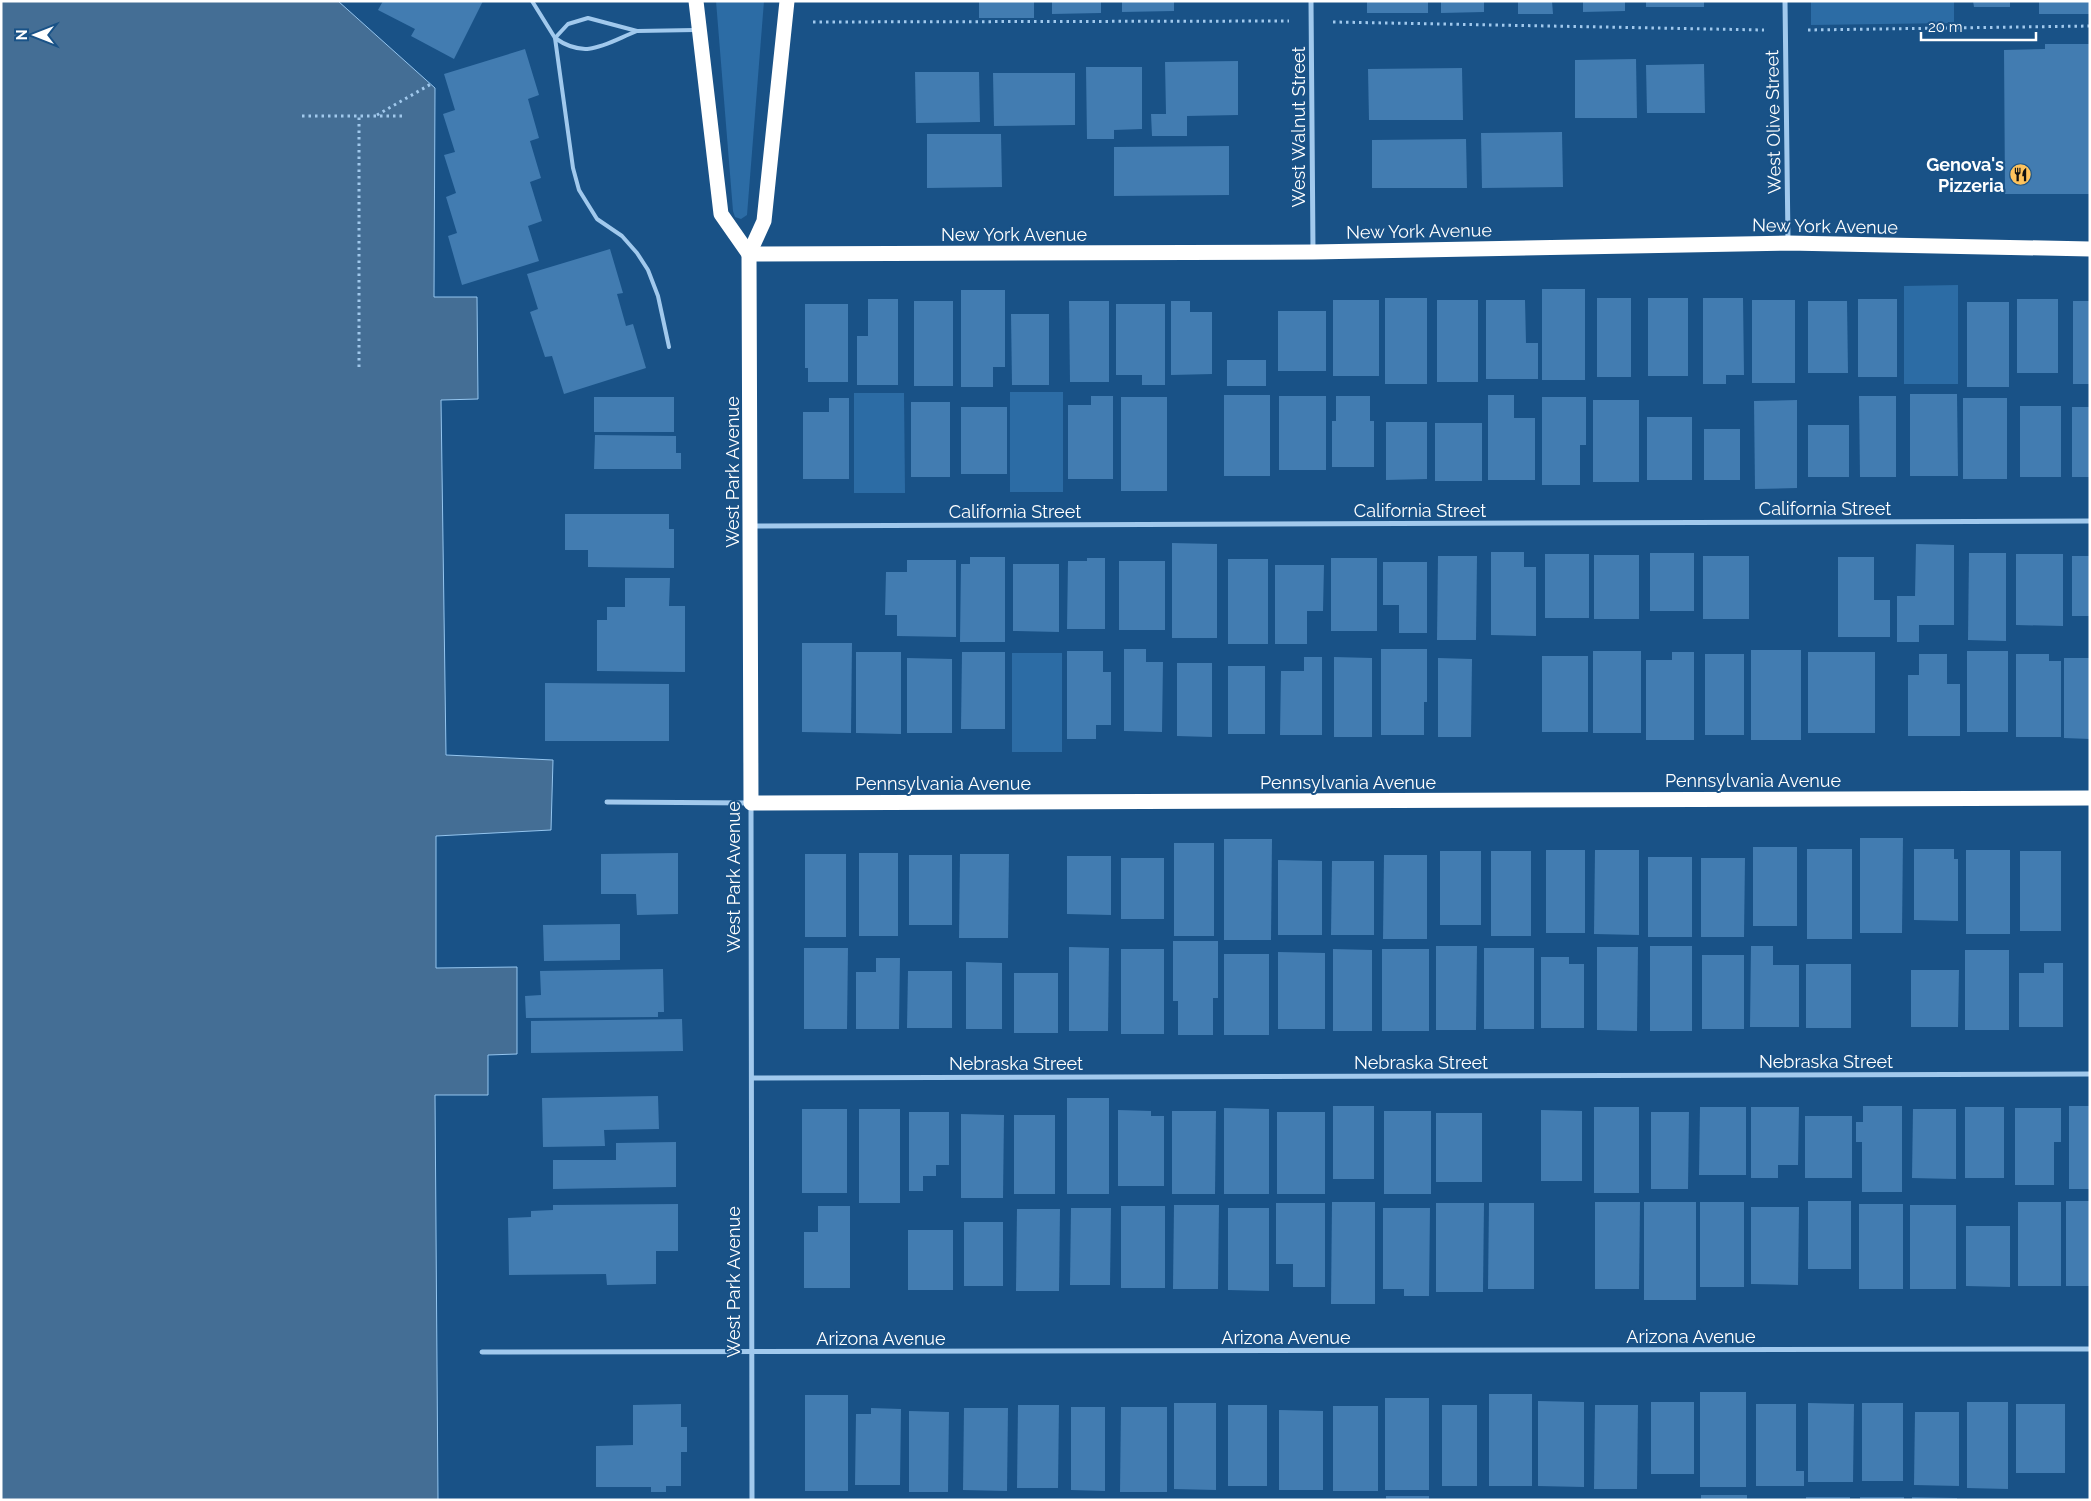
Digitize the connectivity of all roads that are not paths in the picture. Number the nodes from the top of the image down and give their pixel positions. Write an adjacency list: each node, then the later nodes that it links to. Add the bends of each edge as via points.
1 (532, 1): 8 (lane)
2 (696, 1): 6 (highway)
3 (786, 1): 12 (highway, West Park Avenue, via 764,221)
4 (1311, 1): 11 (street, West Walnut Street)
5 (1785, 1): 9 (street, West Olive Street)
6 (699, 30): 7 (lane); 12 (highway, via 721,214)
7 (636, 31): 8 (lane, via 592,50 567,46); 8 (lane, via 588,18 568,24)
8 (554, 38): 13 (lane, via 579,190 597,219 622,236 648,270 658,296)
9 (1788, 243): 10 (highway, New York Avenue); 11 (highway, New York Avenue)
10 (2090, 249)
11 (1313, 252): 12 (highway, New York Avenue)
12 (749, 254): 15 (highway, West Park Avenue)
13 (668, 347)
14 (2090, 521): 15 (street, California Street)
15 (751, 526): 18 (highway, West Park Avenue)
16 (2090, 798): 18 (highway, Pennsylvania Avenue)
17 (607, 802): 18 (street, Pennsylvania Avenue)
18 (751, 803): 20 (street, West Park Avenue)
19 (2090, 1074): 20 (street, Nebraska Street)
20 (752, 1078): 23 (street, West Park Avenue)
21 (2090, 1349): 23 (street, Arizona Avenue)
22 (482, 1352): 23 (street, Arizona Avenue)
23 (752, 1352): 24 (street, West Park Avenue)
24 (752, 1500)

